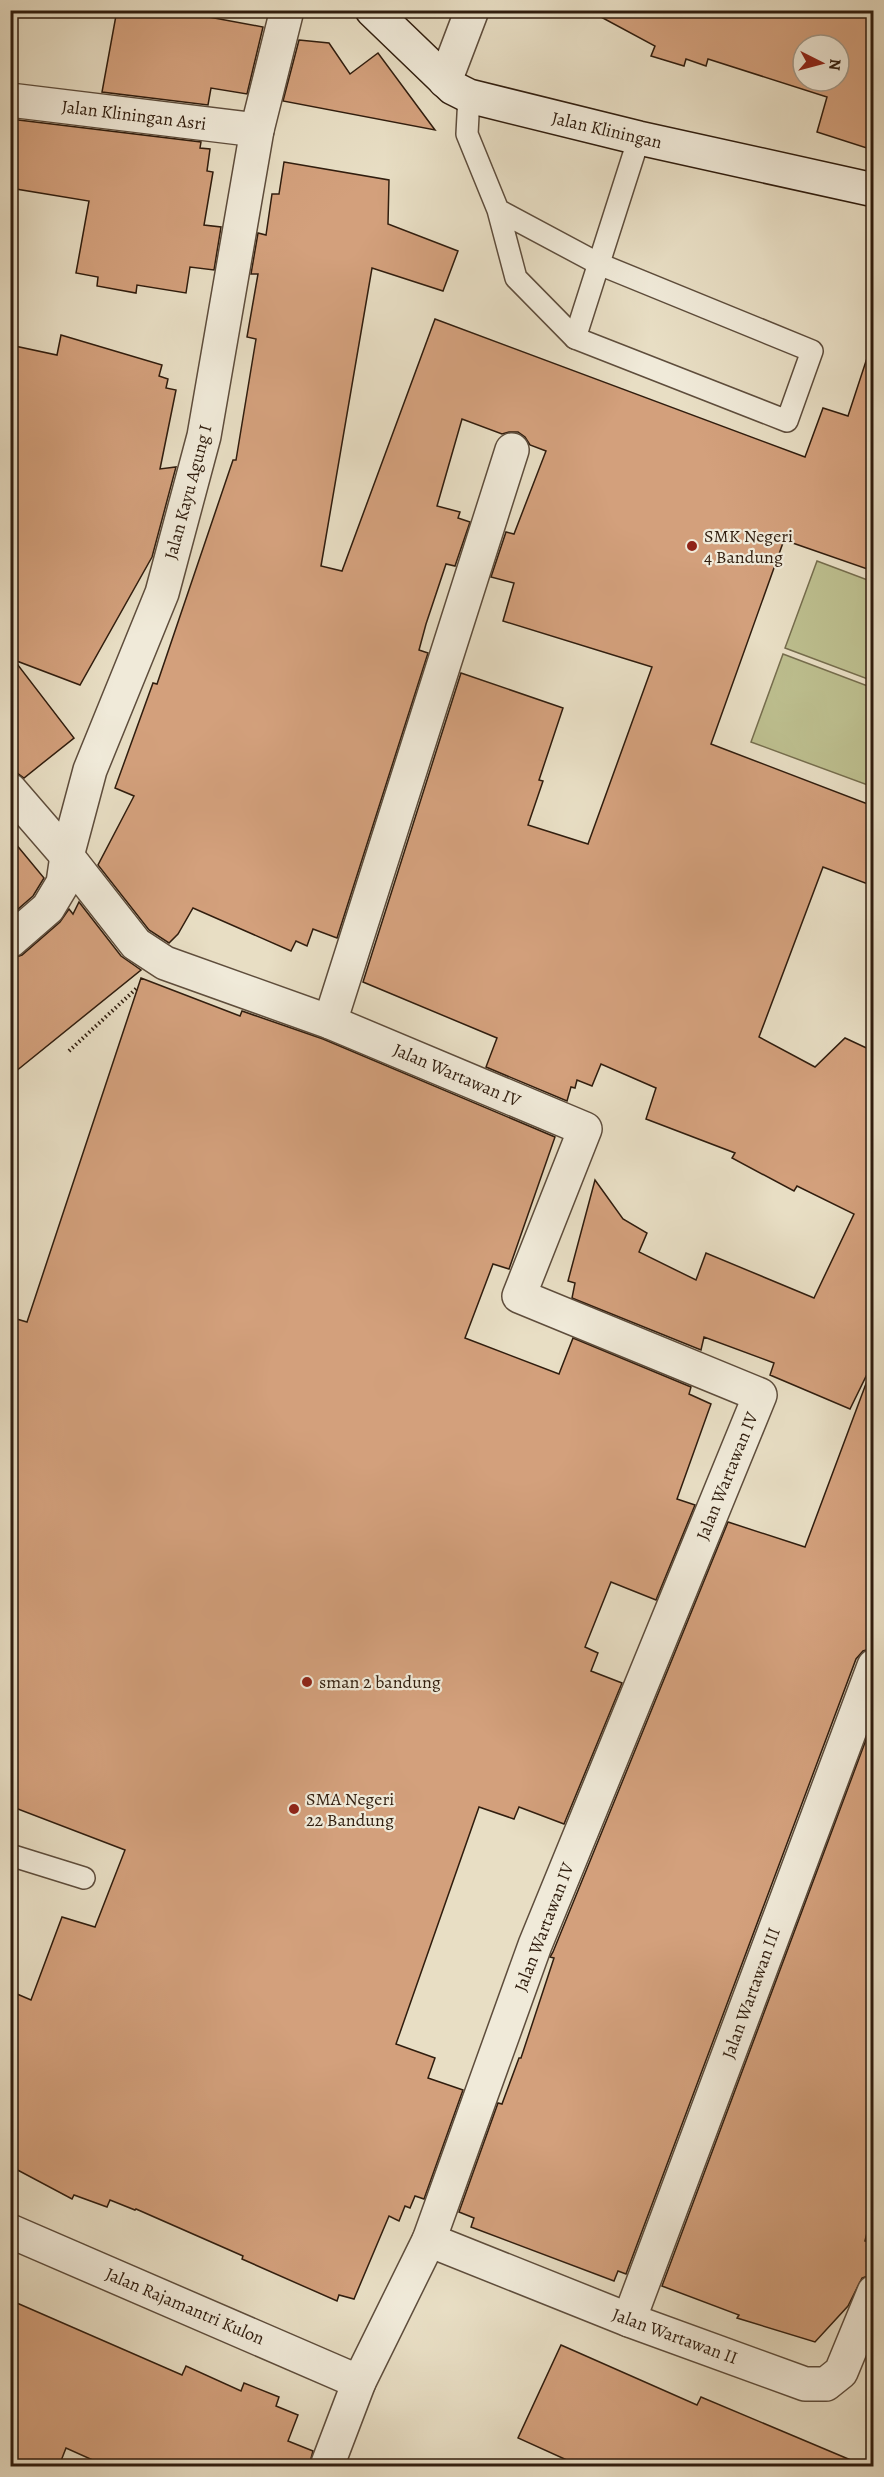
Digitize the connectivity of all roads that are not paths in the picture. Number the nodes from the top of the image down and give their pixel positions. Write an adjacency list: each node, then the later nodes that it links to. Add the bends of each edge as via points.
1 (287, 10): 6 (street, Jalan Kayu Agung I)
2 (372, 10): 4 (street)
3 (472, 10): 4 (street)
4 (457, 89): 7 (street, Jalan Kliningan); 9 (lane, via 467,134)
5 (10, 100): 6 (street, Jalan Kliningan Asri)
6 (257, 130): 14 (street, Jalan Kayu Agung I, via 204,436 162,593 90,770)
7 (639, 138): 8 (street, Jalan Kliningan); 10 (lane)
8 (873, 190)
9 (498, 210): 10 (lane); 11 (lane, via 516,278)
10 (599, 264): 11 (lane); 11 (lane, via 812,351 787,421)
11 (575, 338)
12 (512, 450): 16 (street)
13 (10, 790): 14 (street, Jalan Wartawan IV)
14 (67, 856): 15 (street, Jalan Kayu Agung I, via 63,883 48,908); 16 (street, Jalan Wartawan IV, via 136,944 165,963)
15 (10, 941)
16 (330, 1022): 21 (street, Jalan Wartawan IV, via 585,1129 519,1296 760,1395 535,1945)
17 (873, 1666): 23 (street, Jalan Wartawan III)
18 (10, 1855): 19 (lane)
19 (84, 1878)
20 (10, 2230): 24 (street, Jalan Rajamantri Kulon)
21 (429, 2240): 23 (street, Jalan Wartawan II); 24 (street, Jalan Wartawan IV)
22 (873, 2292): 23 (street, Jalan Wartawan II, via 841,2372 826,2384 805,2384)
23 (629, 2320)
24 (359, 2382): 25 (street, Jalan Wartawan IV)
25 (327, 2466)

